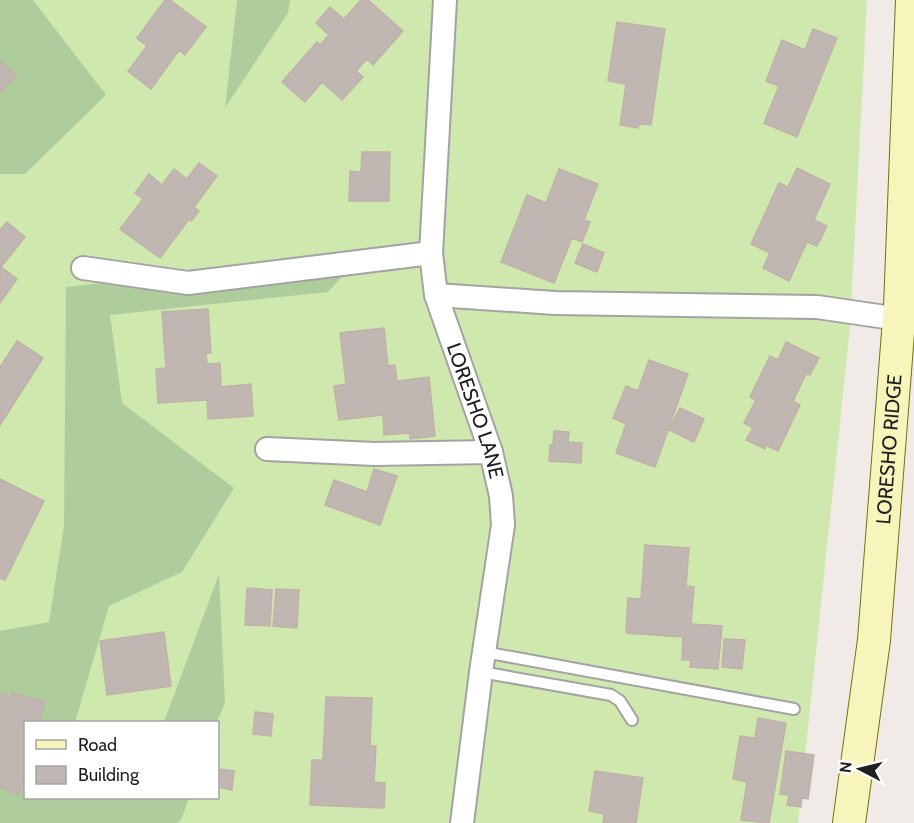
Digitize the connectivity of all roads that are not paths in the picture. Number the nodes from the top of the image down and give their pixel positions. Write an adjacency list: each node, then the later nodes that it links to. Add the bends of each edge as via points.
1 (445, 0): 3 (street, LORESHO LANE)
2 (912, 0): 6 (street, LORESHO RIDGE)
3 (431, 253): 4 (street, via 188,283); 5 (street, LORESHO LANE)
4 (83, 268)
5 (436, 295): 6 (street, via 555,303 817,307); 8 (street, LORESHO LANE)
6 (899, 319): 13 (street, LORESHO RIDGE, via 874,640)
7 (267, 449): 8 (street, via 374,454)
8 (491, 452): 9 (street, LORESHO LANE, via 503,525)
9 (483, 662): 10 (lane); 11 (lane, via 611,695 620,701); 12 (street, LORESHO LANE)
10 (794, 709)
11 (632, 720)
12 (462, 823)
13 (849, 823)

